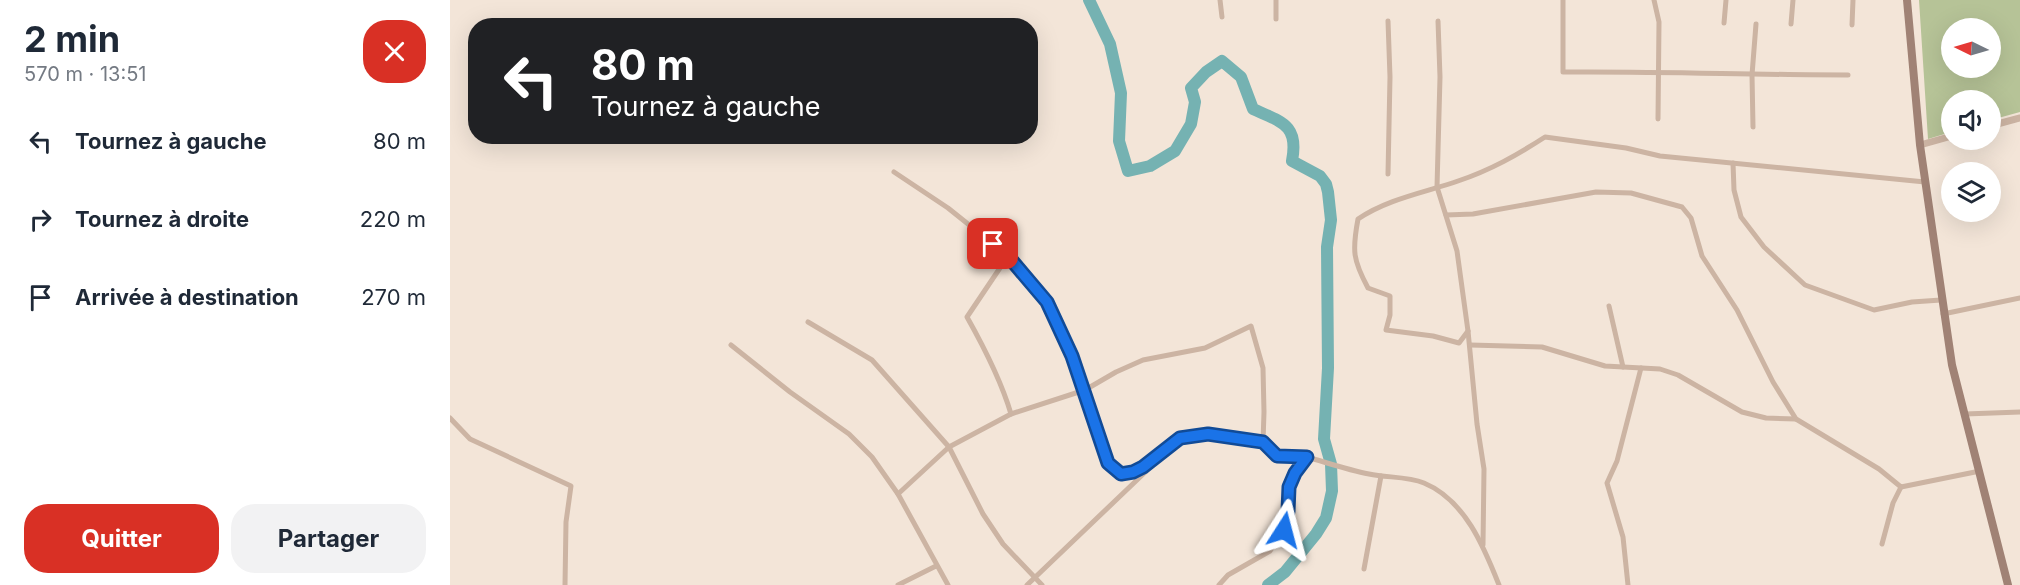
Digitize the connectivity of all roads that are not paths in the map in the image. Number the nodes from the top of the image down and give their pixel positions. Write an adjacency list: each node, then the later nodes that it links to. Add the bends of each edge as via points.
1 (1220, 0): 9 (street)
2 (1276, 0): 10 (street)
3 (1563, 0): 17 (street, via 1563,72)
4 (1654, 0): 17 (street, via 1659,22)
5 (1726, 0): 13 (street)
6 (1793, 0): 15 (street)
7 (1853, 0): 16 (street)
8 (1907, 0): 25 (main road)
9 (1222, 17)
10 (1276, 19)
11 (1388, 21): 28 (street)
12 (1438, 21): 30 (street)
13 (1724, 23)
14 (1756, 24): 18 (street)
15 (1791, 24)
16 (1852, 25)
17 (1658, 71): 18 (street); 21 (street)
18 (1752, 75): 19 (street); 23 (street)
19 (1848, 75)
20 (2020, 118): 22 (street)
21 (1658, 120)
22 (2001, 123)
23 (1753, 127)
24 (1941, 139): 25 (street)
25 (1920, 145): 29 (main road)
26 (1733, 163): 29 (street); 30 (street, via 1660,156 1545,137 1508,161); 34 (street, via 1741,217 1764,246 1805,285 1874,310)
27 (894, 172): 32 (street, via 948,208)
28 (1388, 174)
29 (1925, 182): 34 (main road)
30 (1437, 187): 31 (street); 38 (street, via 1358,219 1354,240 1356,266 1368,288 1390,296 1386,330 1459,343)
31 (1446, 215): 38 (street, via 1457,251); 48 (street, via 1612,191 1682,207 1691,218 1702,256 1737,310)
32 (1008, 256): 43 (street, via 1047,302); 45 (street, via 967,317 990,358)
33 (2020, 298): 36 (street)
34 (1941, 300): 36 (main road)
35 (1608, 306): 41 (street)
36 (1943, 314): 46 (main road)
37 (808, 322): 51 (street, via 872,360)
38 (1468, 331): 40 (street)
39 (731, 345): 56 (street, via 849,434)
40 (1470, 345): 41 (street, via 1542,347 1592,363); 58 (street, via 1484,469)
41 (1623, 367): 42 (street)
42 (1641, 368): 48 (street, via 1670,372 1742,412); 69 (street, via 1617,461 1607,483 1623,537)
43 (1084, 390): 45 (street); 49 (street, via 1108,463 1121,474 1143,467); 50 (street, via 1143,360 1205,348 1251,326 1263,368)
44 (2020, 412): 46 (street)
45 (1011, 414): 51 (street)
46 (1965, 414): 53 (main road)
47 (450, 418): 62 (street, via 470,439 571,486)
48 (1796, 419): 55 (street)
49 (1180, 438): 50 (street, via 1208,434); 61 (street)
50 (1263, 442): 52 (street, via 1277,456)
51 (949, 447): 56 (street); 61 (street, via 983,514 1003,544)
52 (1307, 457): 54 (street); 67 (street, via 1289,487 1284,530 1270,551 1228,575)
53 (1980, 471): 55 (street); 70 (main road)
54 (1381, 476): 58 (street, via 1424,483 1445,496); 60 (street)
55 (1901, 487): 57 (street)
56 (898, 494): 59 (street)
57 (1882, 544)
58 (1483, 545): 68 (street)
59 (936, 566): 63 (street); 64 (street)
60 (1364, 569)
61 (1035, 578): 65 (street); 66 (street)
62 (565, 585)
63 (897, 585)
64 (948, 585)
65 (1027, 585)
66 (1042, 585)
67 (1219, 585)
68 (1499, 585)
69 (1628, 585)
70 (2008, 585)

